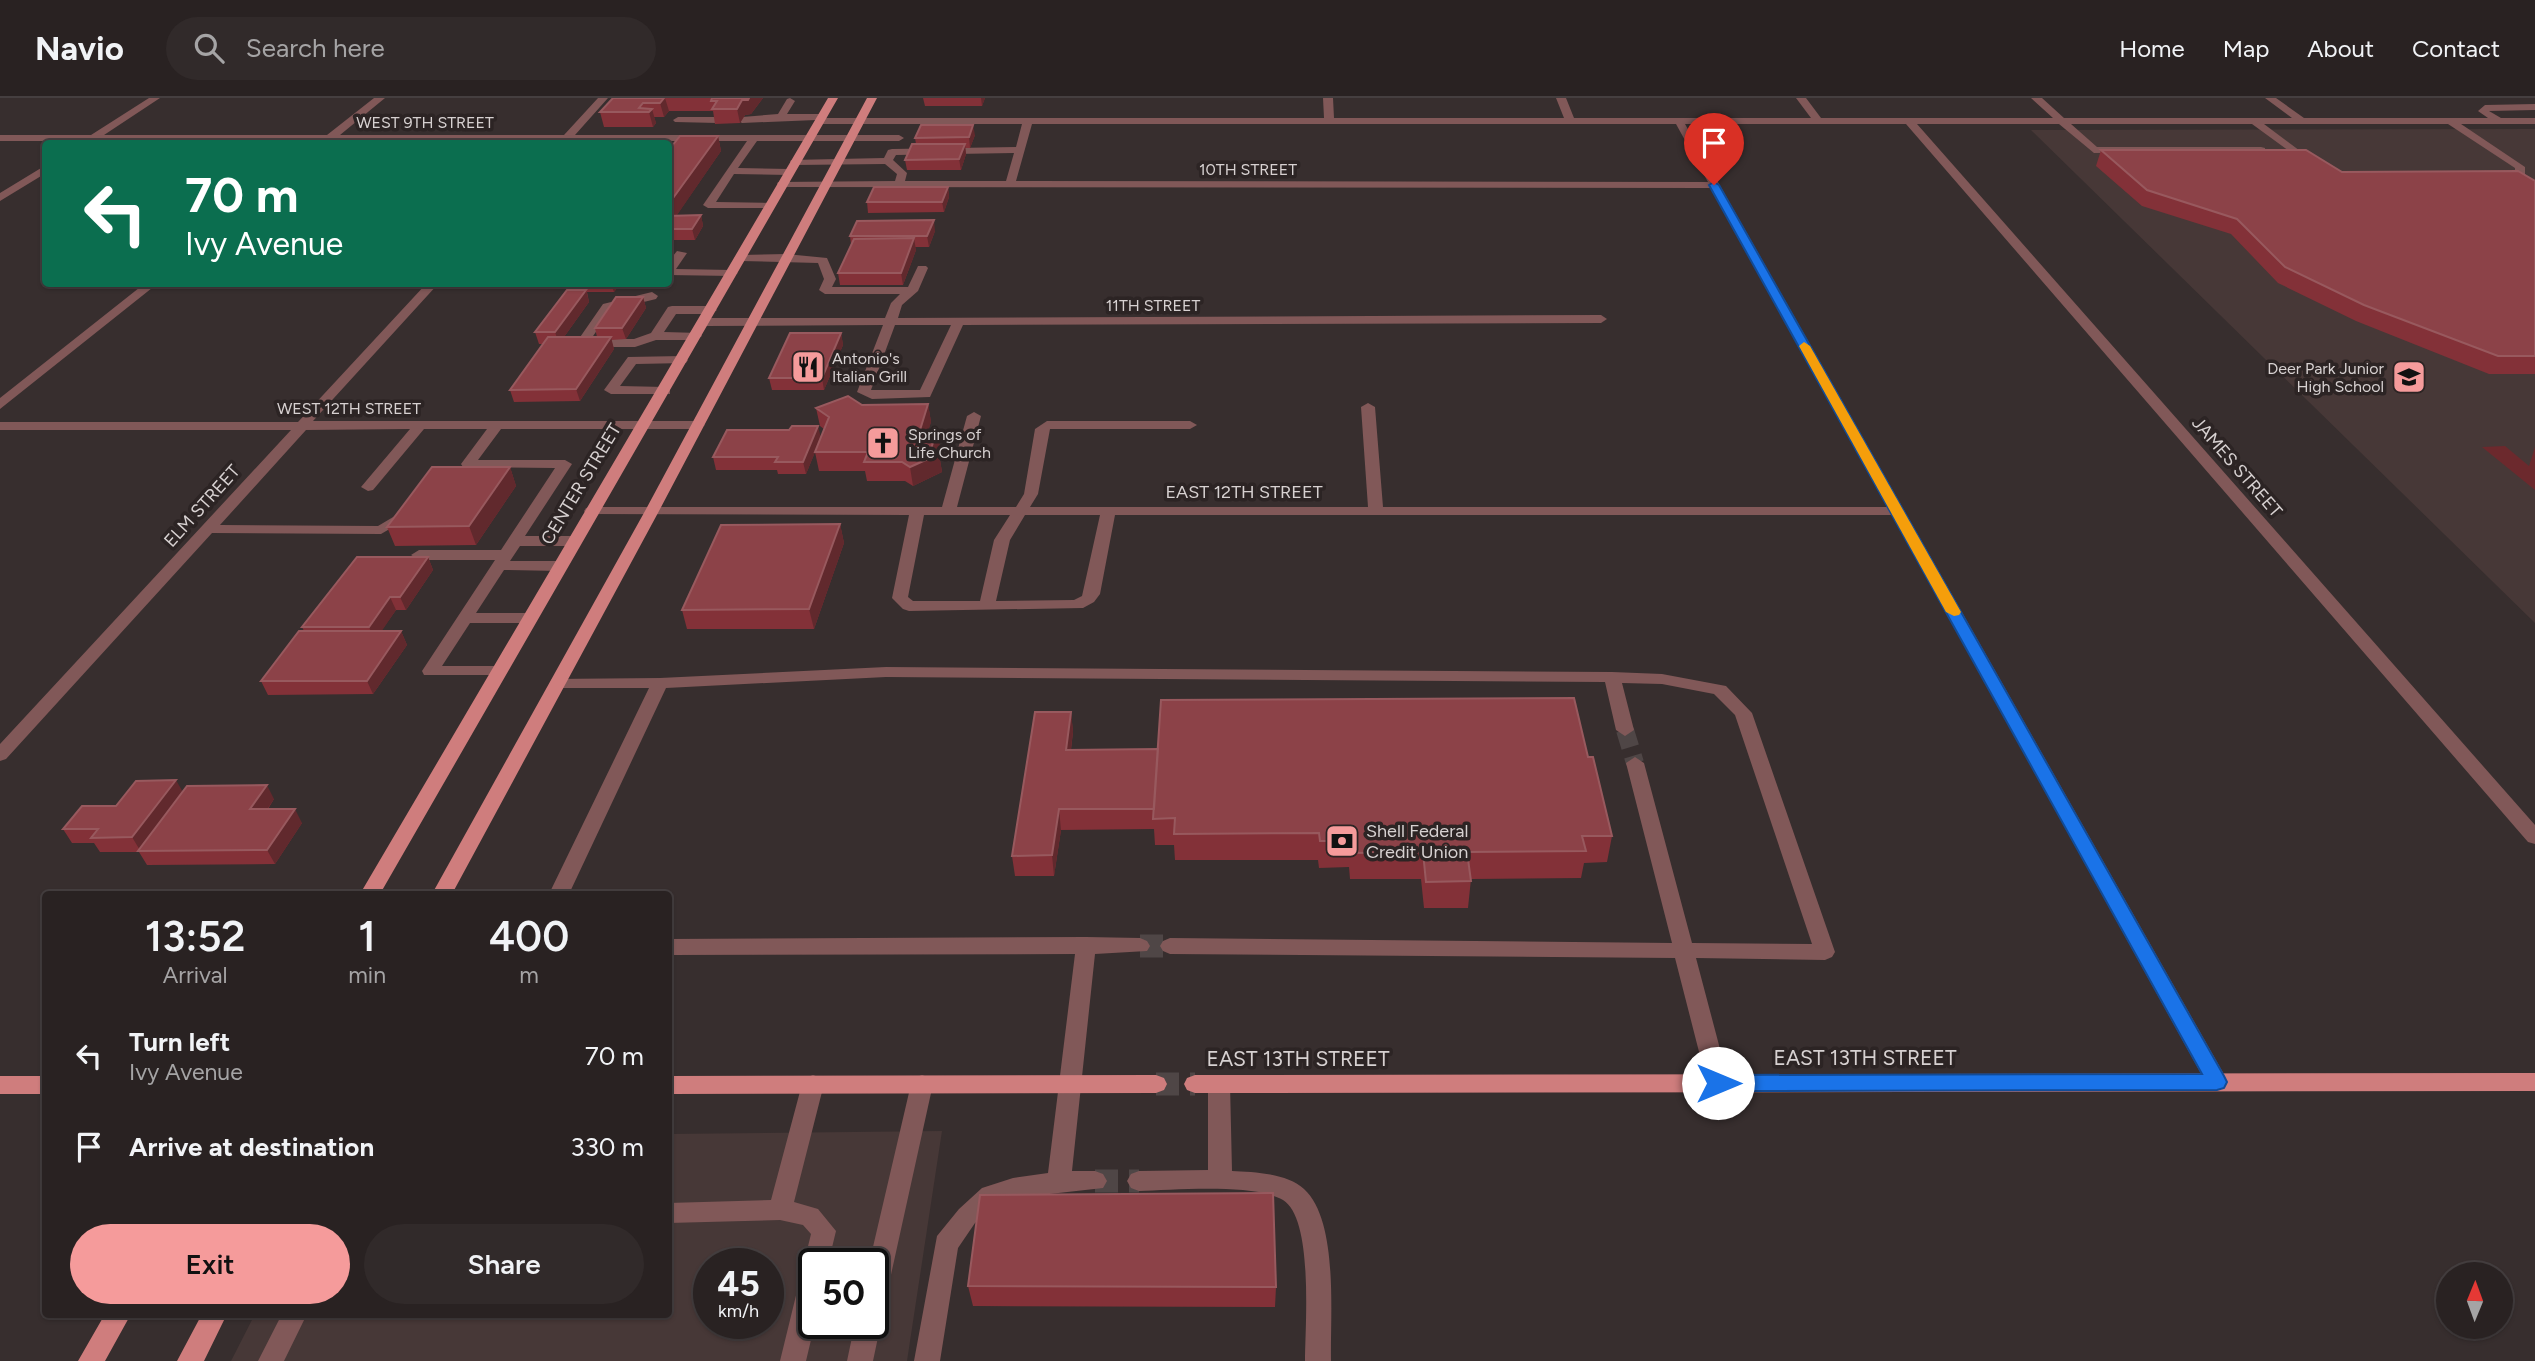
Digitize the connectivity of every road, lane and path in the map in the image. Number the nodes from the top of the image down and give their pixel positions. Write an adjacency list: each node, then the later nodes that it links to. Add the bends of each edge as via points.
1 (155, 98): 38 (street)
2 (380, 98): 39 (street)
3 (603, 98): 40 (street)
4 (833, 98): 14 (main road, CENTER STREET)
5 (872, 98): 18 (main road)
6 (1328, 98): 21 (street)
7 (1561, 98): 22 (street)
8 (1801, 98): 24 (street)
9 (2036, 98): 26 (street)
10 (2270, 98): 28 (street)
11 (790, 101): 13 (street)
12 (2535, 107): 30 (street, via 2488,107 2483,111)
13 (781, 117): 14 (street); 17 (street)
14 (821, 119): 18 (street); 35 (main road, CENTER STREET)
15 (678, 120): 16 (street)
16 (718, 120)
17 (742, 120)
18 (859, 121): 19 (street); 36 (main road)
19 (959, 121): 20 (street); 32 (street, WEST 9TH STREET, via 954,132)
20 (1028, 121): 21 (street); 42 (street)
21 (1329, 121): 22 (street)
22 (1570, 121): 23 (street)
23 (1679, 121): 24 (street); 55 (street)
24 (1818, 121): 25 (street)
25 (1909, 121): 26 (street); 115 (street, JAMES STREET)
26 (2062, 121): 27 (street); 43 (street, via 2094,150)
27 (2254, 121): 28 (street); 49 (street)
28 (2302, 121): 29 (street)
29 (2450, 121): 30 (street); 50 (street, via 2520,167 2521,173)
30 (2499, 121): 31 (street)
31 (2535, 121)
32 (907, 135): 36 (street, WEST 9TH STREET); 44 (street)
33 (0, 138): 37 (street, WEST 9TH STREET)
34 (754, 138): 35 (street, WEST 9TH STREET); 41 (street, WEST 9TH STREET); 48 (street)
35 (809, 138): 36 (street, WEST 9TH STREET); 46 (main road, CENTER STREET)
36 (849, 138): 45 (main road)
37 (59, 140)
38 (90, 140)
39 (328, 140)
40 (564, 140)
41 (627, 140)
42 (1020, 150): 44 (street); 54 (street)
43 (2261, 150)
44 (890, 157): 45 (street); 53 (street, via 902,173)
45 (836, 162): 46 (street); 52 (main road)
46 (792, 167): 48 (street); 51 (main road, CENTER STREET)
47 (42, 171): 56 (street)
48 (732, 171): 57 (street, via 708,205)
49 (2322, 172)
50 (2483, 177)
51 (782, 184): 52 (street, 10TH STREET); 57 (main road, CENTER STREET)
52 (824, 184): 53 (street, 10TH STREET); 59 (main road)
53 (899, 184): 54 (street, 10TH STREET)
54 (1010, 185): 55 (street, 10TH STREET)
55 (1714, 185): 98 (street)
56 (0, 198)
57 (769, 205): 60 (main road, CENTER STREET)
58 (681, 253): 61 (street)
59 (786, 257): 60 (street); 68 (street, via 823,260 830,279 825,290); 72 (main road)
60 (740, 258): 64 (main road, CENTER STREET)
61 (672, 266)
62 (922, 268): 68 (street)
63 (672, 272): 64 (street)
64 (732, 273): 75 (main road, CENTER STREET)
65 (147, 287): 79 (street)
66 (429, 287): 87 (street, ELM STREET)
67 (658, 287): 69 (street)
68 (912, 291): 73 (street, via 897,303)
69 (652, 296): 70 (street); 76 (street, via 607,307 582,343 635,343)
70 (672, 310): 75 (street); 76 (street)
71 (1601, 319): 74 (street, 11TH STREET)
72 (753, 321): 73 (street, 11TH STREET); 75 (street, 11TH STREET); 84 (main road)
73 (889, 321): 74 (street, 11TH STREET); 74 (street, via 864,392 872,395 925,394)
74 (958, 321)
75 (704, 322): 76 (street); 77 (main road, CENTER STREET)
76 (655, 336)
77 (682, 360): 78 (main road, CENTER STREET); 78 (street, via 632,360 611,390)
78 (665, 391): 88 (main road, CENTER STREET)
79 (0, 405)
80 (1368, 407): 97 (street)
81 (974, 416): 94 (street)
82 (421, 425): 83 (street, WEST 12TH STREET); 87 (street, WEST 12TH STREET); 89 (street)
83 (497, 425): 88 (street, WEST 12TH STREET); 100 (street, via 463,467 565,464)
84 (698, 425): 88 (street, WEST 12TH STREET); 92 (main road)
85 (1191, 425): 95 (street, via 1047,425 1042,429 1031,494)
86 (0, 426): 87 (street, WEST 12TH STREET)
87 (302, 426): 99 (street, ELM STREET)
88 (645, 426): 91 (main road, CENTER STREET)
89 (368, 487)
90 (416, 508): 99 (street, via 381,530)
91 (592, 511): 92 (street, EAST 12TH STREET); 101 (main road, CENTER STREET)
92 (652, 511): 93 (street, EAST 12TH STREET); 110 (main road)
93 (917, 511): 94 (street, EAST 12TH STREET); 105 (street, via 902,602 909,606)
94 (948, 511): 95 (street, EAST 12TH STREET)
95 (1018, 511): 96 (street, EAST 12TH STREET); 105 (street, via 1002,540)
96 (1108, 511): 97 (street, EAST 12TH STREET); 105 (street, via 1088,599 1077,605)
97 (1376, 511): 98 (street, EAST 12TH STREET)
98 (1897, 511): 124 (street)
99 (207, 530): 113 (street, ELM STREET)
100 (515, 541): 101 (street); 103 (street)
101 (574, 541): 104 (main road, CENTER STREET)
102 (419, 555): 103 (street)
103 (503, 560): 104 (street); 106 (street)
104 (560, 566): 107 (main road, CENTER STREET)
105 (987, 606)
106 (465, 618): 107 (street); 108 (street, via 430,671)
107 (529, 618): 108 (main road, CENTER STREET)
108 (499, 671): 116 (main road, CENTER STREET)
109 (1612, 677): 111 (street, via 886,672); 112 (street); 123 (street, via 1662,679 1720,690 1743,713 1825,951)
110 (558, 683): 111 (street); 117 (main road)
111 (660, 683): 118 (street)
112 (1625, 730)
113 (0, 755)
114 (1635, 763): 123 (street)
115 (2535, 837)
116 (372, 891)
117 (444, 891)
118 (560, 891)
119 (1086, 945): 120 (street); 122 (street); 129 (street)
120 (1140, 946)
121 (1170, 946): 123 (street)
122 (672, 947)
123 (1684, 951): 126 (street)
124 (2217, 1082): 125 (main road, EAST 13TH STREET); 126 (main road, EAST 13TH STREET)
125 (2535, 1082)
126 (1718, 1083): 132 (main road, EAST 13TH STREET)
127 (813, 1084): 128 (main road); 135 (main road); 140 (street)
128 (922, 1084): 129 (main road); 143 (street)
129 (1070, 1084): 130 (main road); 136 (street)
130 (1156, 1084)
131 (1195, 1084): 132 (main road, EAST 13TH STREET)
132 (1219, 1084): 139 (street)
133 (0, 1085): 134 (main road)
134 (42, 1085)
135 (672, 1085)
136 (1059, 1181): 137 (street); 154 (street, via 990,1195 946,1244)
137 (1095, 1181)
138 (1139, 1181): 139 (street)
139 (1220, 1181): 155 (street, via 1264,1183 1295,1194 1312,1222)
140 (780, 1210): 141 (street); 142 (street, via 810,1216 824,1231)
141 (672, 1213)
142 (820, 1248)
143 (885, 1248)
144 (117, 1318): 149 (main road)
145 (213, 1318): 150 (main road)
146 (293, 1318): 151 (street)
147 (798, 1339): 152 (street)
148 (865, 1339): 153 (street)
149 (91, 1361)
150 (190, 1361)
151 (271, 1361)
152 (793, 1361)
153 (860, 1361)
154 (927, 1361)
155 (1318, 1361)

